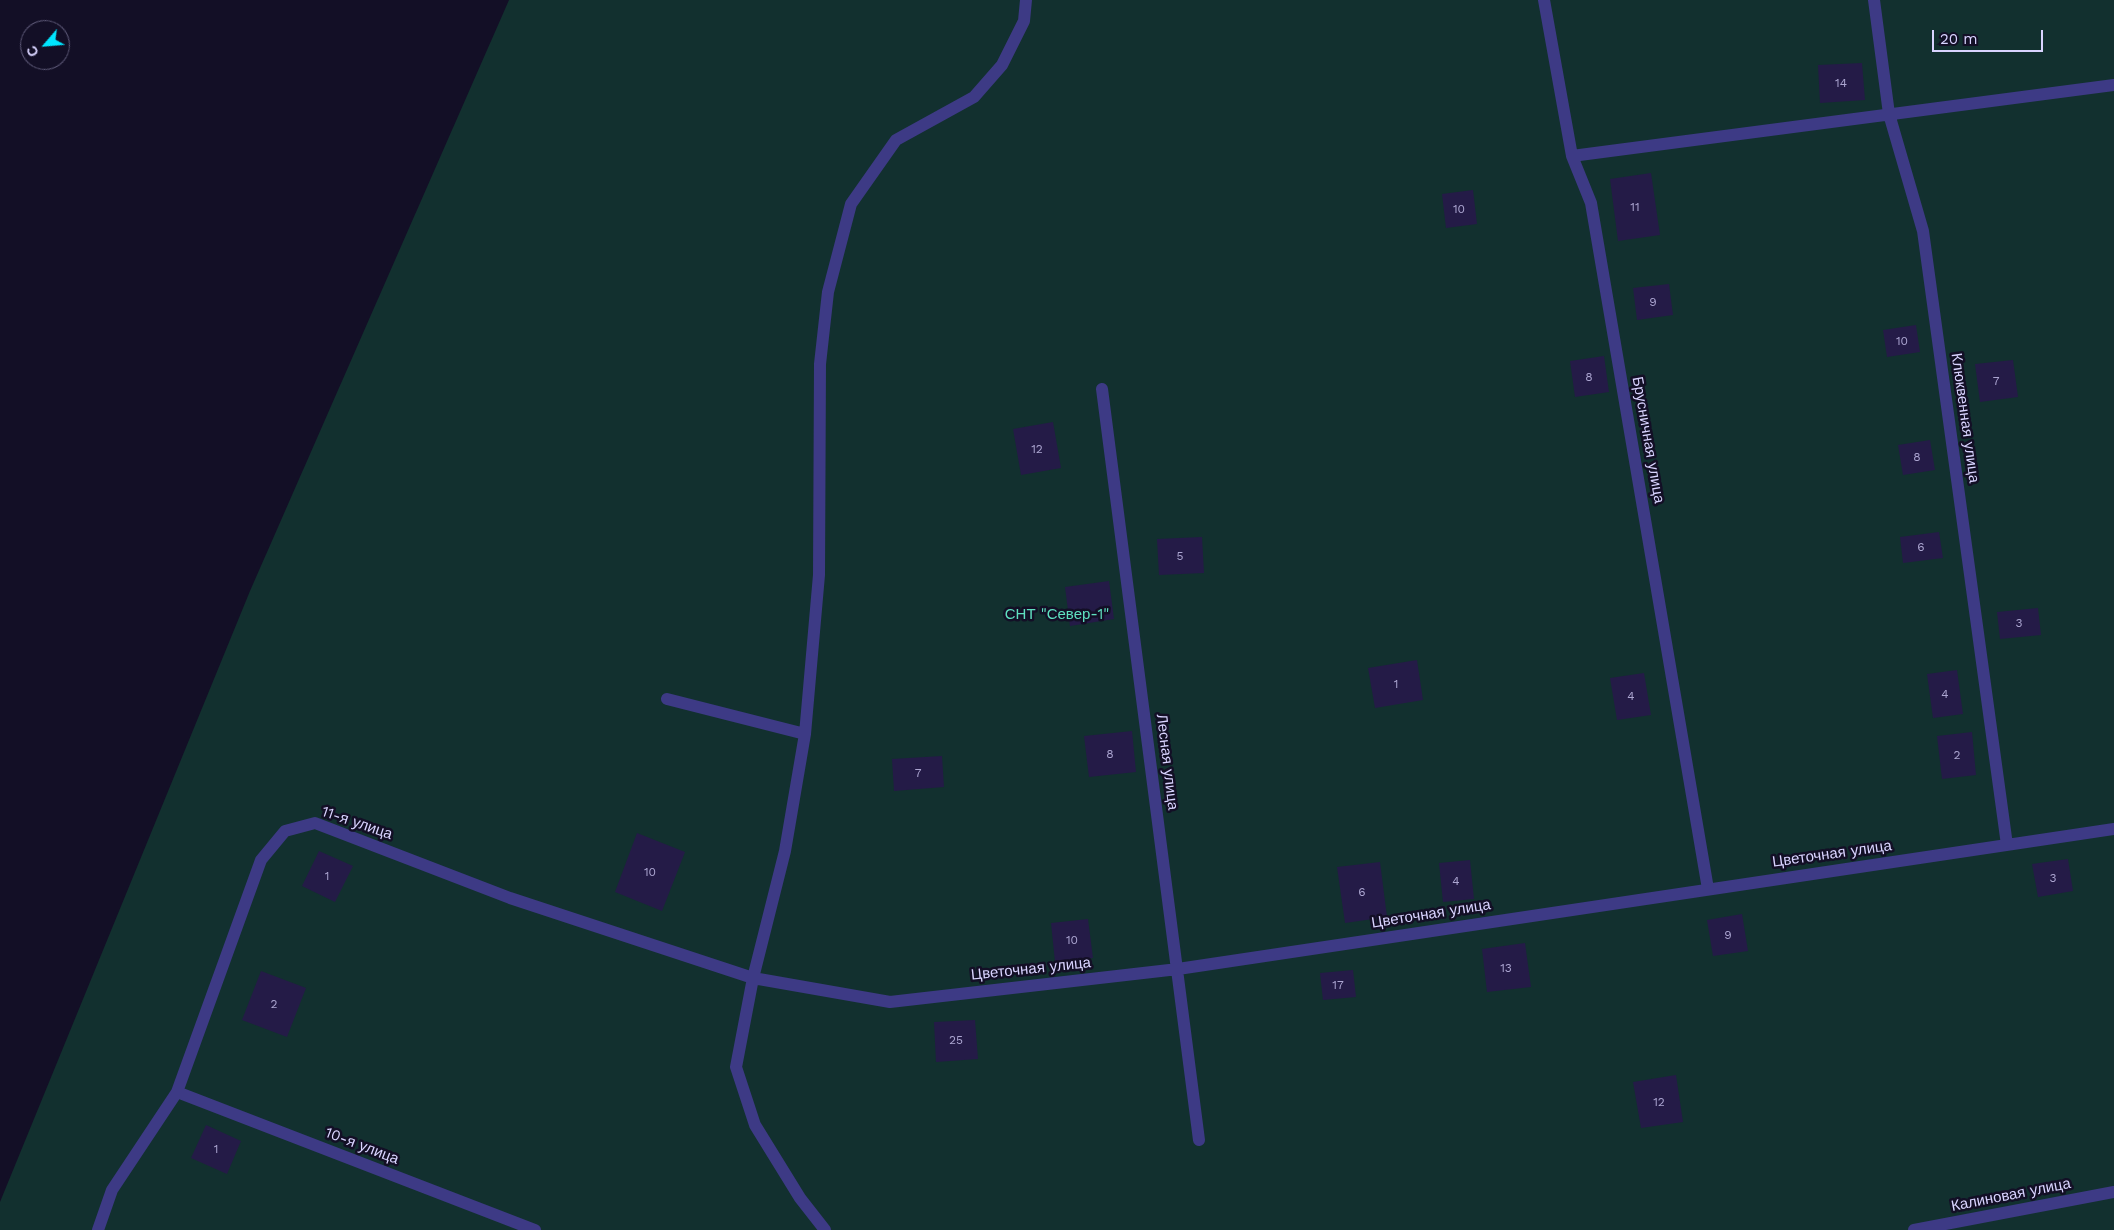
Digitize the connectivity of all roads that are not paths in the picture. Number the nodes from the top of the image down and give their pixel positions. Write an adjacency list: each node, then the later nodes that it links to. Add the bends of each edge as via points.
1 (1026, 0): 9 (street, via 1024,21 1002,65 974,98 896,140 851,204 828,292 820,364 819,575)
2 (1544, 0): 6 (street, Брусничная улица)
3 (1874, 0): 5 (street, Клюквенная улица)
4 (2114, 85): 5 (street)
5 (1889, 114): 6 (street); 11 (street, Клюквенная улица, via 1923,231)
6 (1572, 156): 12 (street, Брусничная улица, via 1591,203)
7 (1102, 389): 13 (street, Лесная улица)
8 (667, 699): 9 (street)
9 (805, 734): 14 (street, via 785,851)
10 (2114, 829): 11 (street, Цветочная улица)
11 (2006, 845): 12 (street, Цветочная улица)
12 (1708, 889): 13 (street, Цветочная улица)
13 (1178, 969): 14 (street, Цветочная улица, via 890,1002); 16 (street, Лесная улица)
14 (753, 978): 15 (street, 11-я улица, via 510,898 315,822 285,831 261,860); 20 (street, via 736,1067 755,1125 800,1198)
15 (177, 1092): 18 (street, 11-я улица, via 112,1190); 19 (street, 10-я улица)
16 (1199, 1140)
17 (2114, 1192): 21 (street, Калиновая улица)
18 (98, 1230)
19 (535, 1230)
20 (825, 1230)
21 (1914, 1230)

